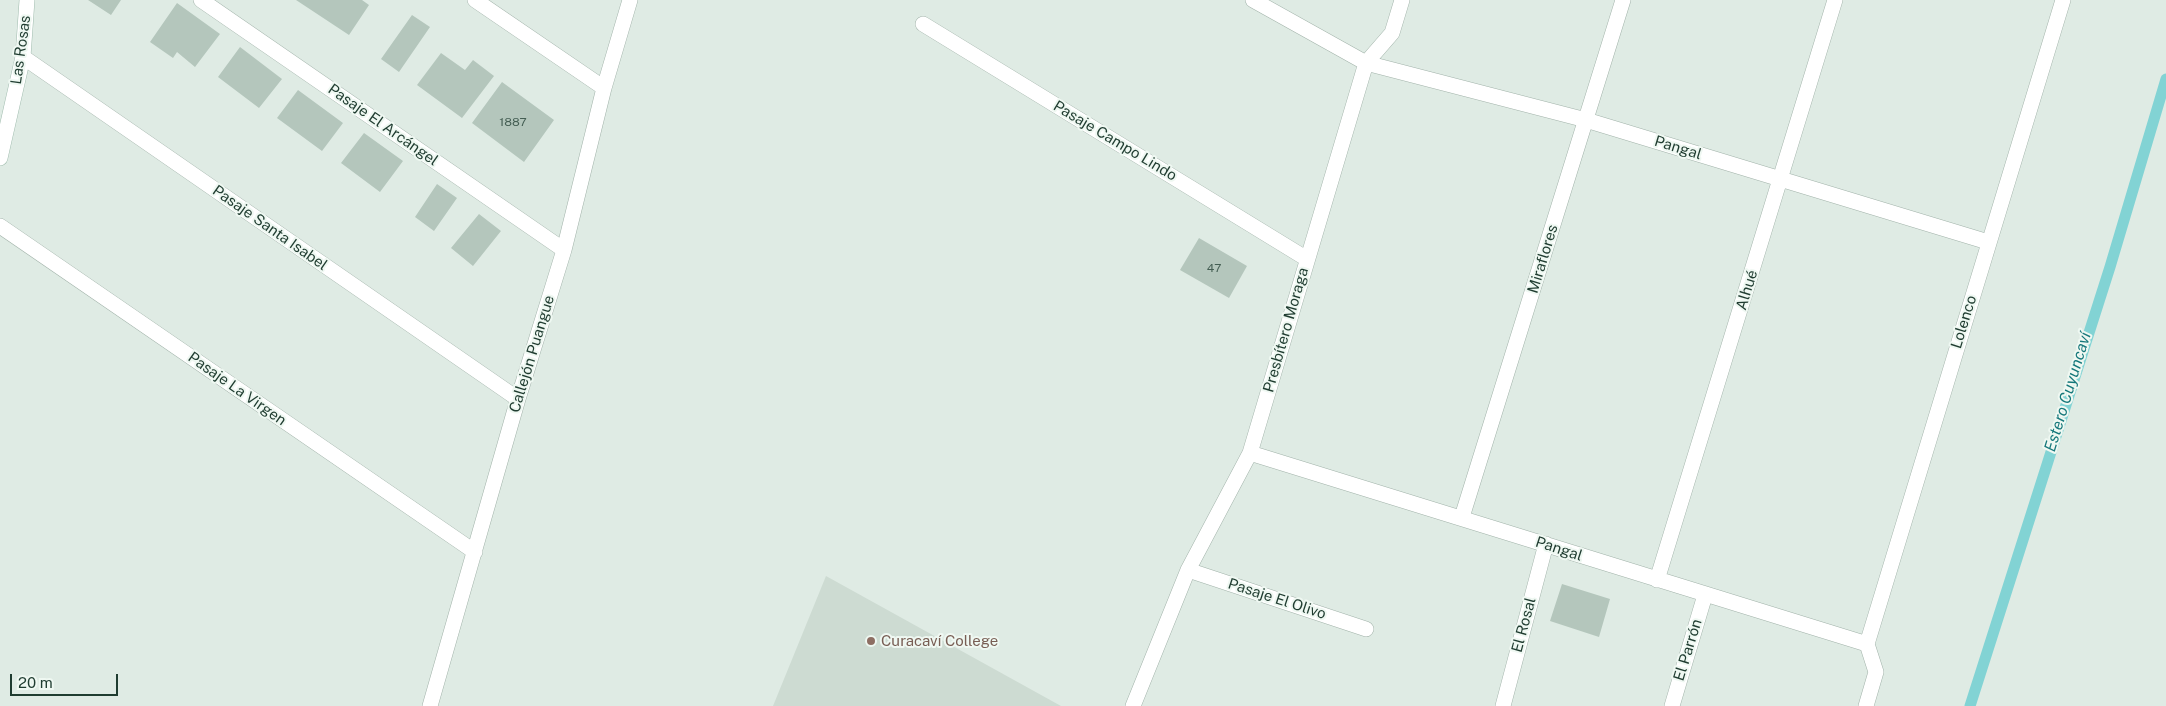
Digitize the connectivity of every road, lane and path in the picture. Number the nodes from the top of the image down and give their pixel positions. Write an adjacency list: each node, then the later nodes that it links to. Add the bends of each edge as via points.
1 (27, 0): 11 (street, Las Rosas)
2 (201, 0): 19 (street, Pasaje El Arcángel)
3 (475, 0): 13 (street)
4 (630, 0): 13 (street, Callejón Puangue)
5 (1254, 0): 12 (street)
6 (1402, 0): 12 (street, via 1392,34)
7 (1623, 0): 14 (street, Miraflores)
8 (1835, 0): 16 (street, Alhué)
9 (2063, 0): 18 (street, Lolenco)
10 (923, 24): 20 (street, Pasaje Campo Lindo)
11 (23, 57): 15 (street, Las Rosas); 21 (street, Pasaje Santa Isabel)
12 (1366, 63): 14 (street, Pangal); 20 (street, Presbítero Moraga)
13 (604, 88): 19 (street, Callejón Puangue)
14 (1586, 120): 16 (street, Pangal); 23 (street, Miraflores)
15 (0, 158)
16 (1781, 180): 18 (street, Pangal); 27 (street, Alhué)
17 (0, 226): 25 (street, Pasaje La Virgen)
18 (1988, 242): 30 (street, Lolenco)
19 (564, 250): 21 (street, Callejón Puangue)
20 (1307, 258): 22 (street, Presbítero Moraga)
21 (518, 399): 25 (street, Callejón Puangue)
22 (1250, 454): 23 (street, Pangal); 26 (street, Presbítero Moraga)
23 (1462, 517): 24 (street, Pangal)
24 (1546, 544): 27 (street, Pangal); 33 (street, El Rosal)
25 (475, 552): 31 (street, Callejón Puangue)
26 (1188, 570): 29 (street, Pasaje El Olivo); 32 (street, Presbítero Moraga)
27 (1657, 580): 28 (street, Pangal)
28 (1705, 595): 30 (street, Pangal); 34 (street, El Parrón)
29 (1366, 629)
30 (1867, 644): 35 (street, via 1876,672)
31 (430, 706)
32 (1134, 706)
33 (1503, 706)
34 (1672, 706)
35 (1866, 706)

